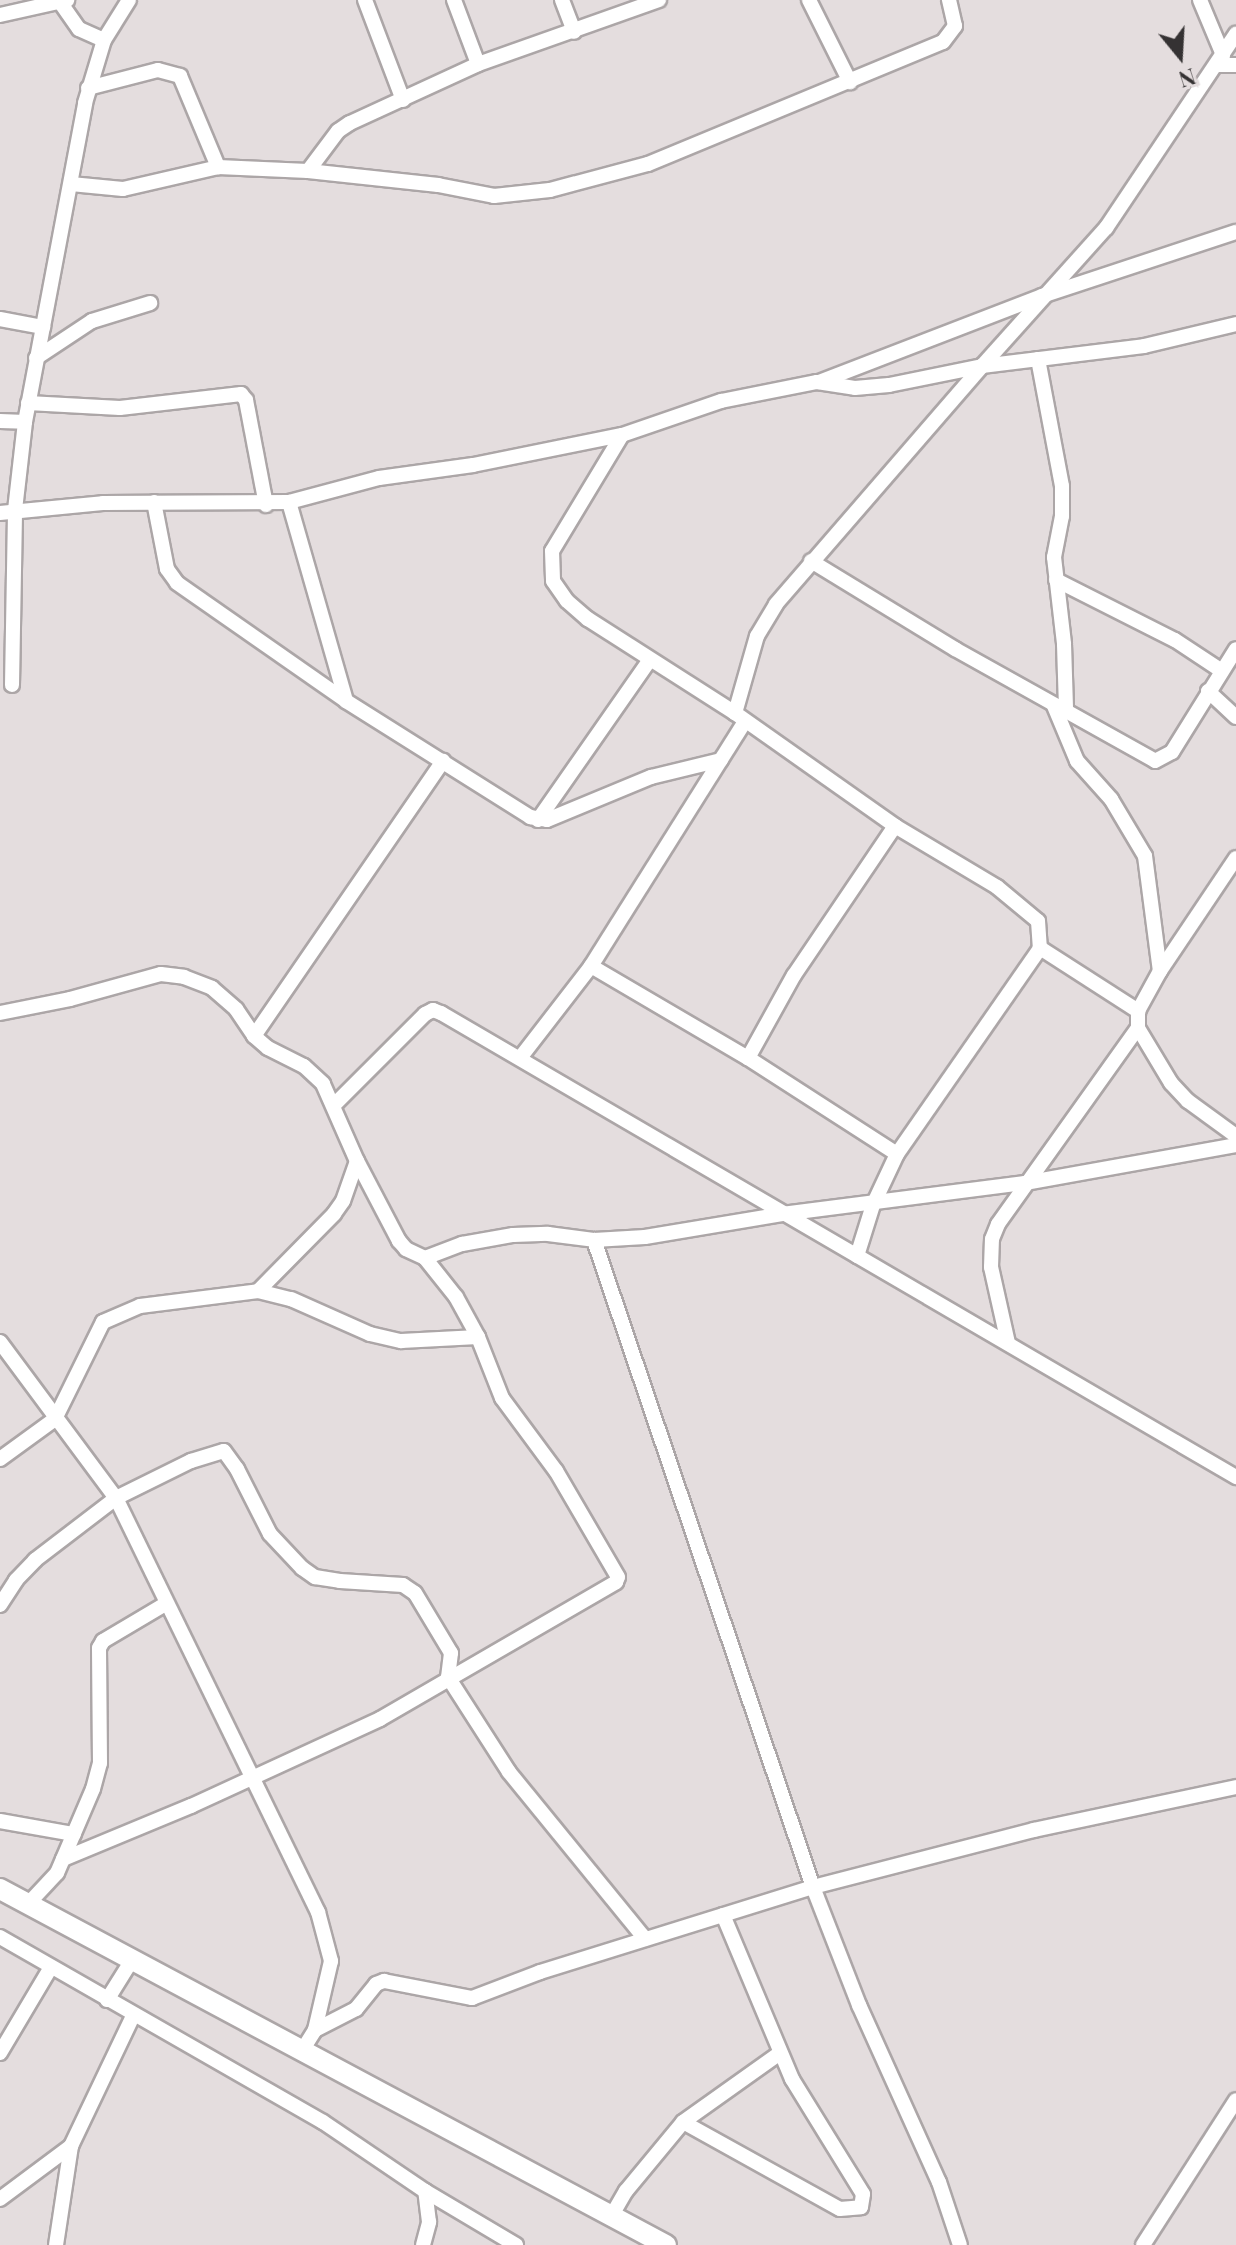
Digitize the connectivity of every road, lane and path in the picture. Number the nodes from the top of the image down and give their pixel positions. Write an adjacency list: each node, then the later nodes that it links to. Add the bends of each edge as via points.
1 (129, 0): 13 (street)
2 (365, 0): 19 (street)
3 (454, 0): 15 (street)
4 (562, 0): 11 (street)
5 (659, 0): 11 (street)
6 (809, 0): 17 (street)
7 (949, 0): 17 (street, via 955,26 943,42)
8 (1200, 0): 14 (street)
9 (64, 1): 10 (street); 13 (street, via 79,29)
10 (0, 15)
11 (574, 32): 15 (street)
12 (1236, 34): 14 (street)
13 (104, 40): 18 (street)
14 (1220, 60): 16 (street); 24 (street, via 1106,228)
15 (478, 64): 19 (street)
16 (1236, 65)
17 (850, 82): 21 (street, via 648,164 517,195)
18 (88, 88): 20 (street, via 158,70 180,76); 22 (street)
19 (403, 100): 21 (street, via 343,126)
20 (218, 167): 21 (street); 22 (street, via 123,189)
21 (308, 171)
22 (71, 184): 28 (street)
23 (1236, 232): 24 (street)
24 (1042, 296): 31 (street); 32 (street)
25 (150, 303): 29 (street, via 92,321)
26 (0, 319): 28 (street)
27 (1236, 324): 30 (street, via 1144,346)
28 (43, 327): 29 (street)
29 (36, 358): 33 (street)
30 (1038, 359): 31 (street); 42 (street, via 1062,486)
31 (982, 366): 32 (street, via 889,385 855,388); 41 (street)
32 (817, 382): 36 (street, via 721,401)
33 (28, 403): 35 (street); 39 (street, via 120,408 241,394)
34 (0, 421): 35 (street)
35 (25, 422): 40 (street)
36 (622, 435): 38 (street, via 379,478); 44 (street, via 552,551 550,567 567,601)
37 (154, 502): 39 (street); 40 (street); 48 (street, via 167,569 177,583)
38 (289, 502): 39 (street); 48 (street)
39 (266, 505)
40 (8, 512): 46 (street)
41 (811, 561): 49 (street); 50 (street, via 757,636)
42 (1056, 580): 45 (street, via 1175,640); 49 (street, via 1064,644)
43 (1236, 649): 45 (street)
44 (649, 661): 50 (street); 54 (street)
45 (1222, 671): 47 (street)
46 (12, 685)
47 (1208, 691): 49 (street, via 1172,752 1155,761); 51 (street)
48 (346, 701): 53 (street)
49 (1060, 708): 59 (street, via 1077,761 1111,799 1145,856)
50 (740, 717): 52 (street); 55 (street)
51 (1236, 717)
52 (721, 760): 54 (street, via 651,777); 58 (street)
53 (443, 761): 54 (street); 63 (street)
54 (538, 820)
55 (895, 826): 57 (street, via 1031,913 1040,929); 65 (street, via 794,975)
56 (1236, 858): 59 (street)
57 (1040, 948): 60 (street); 69 (street)
58 (591, 966): 64 (street); 65 (street)
59 (1160, 971): 60 (street)
60 (1138, 1011): 62 (street)
61 (0, 1013): 63 (street, via 161,974 212,988 236,1009)
62 (1138, 1028): 67 (street, via 1171,1083); 71 (street)
63 (254, 1036): 66 (street, via 304,1066)
64 (520, 1058): 66 (street, via 433,1010); 73 (street)
65 (748, 1058): 69 (street)
66 (335, 1104): 70 (street)
67 (1236, 1136)
68 (1236, 1145): 71 (street)
69 (897, 1154): 72 (street)
70 (357, 1161): 76 (street, via 399,1241); 77 (street, via 334,1214)
71 (1025, 1183): 72 (street); 80 (street, via 998,1224 990,1253)
72 (873, 1205): 73 (street); 75 (street)
73 (782, 1214): 74 (street, via 645,1237); 75 (street)
74 (594, 1240): 76 (street, via 513,1235 462,1244); 93 (street)
75 (857, 1256): 80 (street)
76 (425, 1258): 78 (street, via 445,1280)
77 (258, 1291): 78 (street, via 401,1341); 81 (street, via 140,1306 103,1322)
78 (478, 1337): 87 (street, via 502,1398 556,1471 618,1577)
79 (0, 1342): 81 (street)
80 (1008, 1343): 83 (street)
81 (55, 1419): 82 (street); 84 (street)
82 (0, 1459)
83 (1236, 1477)
84 (116, 1498): 85 (street); 86 (street, via 35,1560); 87 (street, via 224,1451 270,1534 302,1568 315,1577 403,1585 415,1593 451,1653)
85 (167, 1603): 88 (street); 91 (street, via 99,1648 100,1763)
86 (0, 1605)
87 (448, 1677): 88 (street, via 380,1719); 98 (street, via 509,1772)
88 (252, 1778): 92 (street); 103 (street, via 318,1912 331,1961)
89 (1236, 1787): 93 (street, via 1034,1830)
90 (0, 1821): 91 (street)
91 (74, 1834): 92 (street)
92 (63, 1859): 95 (street)
93 (813, 1887): 96 (street); 117 (street, via 859,2005 939,2182)
94 (0, 1889): 95 (street)
95 (28, 1904): 99 (street)
96 (723, 1915): 98 (street); 106 (street)
97 (0, 1937): 100 (street)
98 (645, 1939): 103 (street, via 472,1998 384,1981 356,2009)
99 (132, 1960): 101 (street); 104 (street)
100 (51, 1967): 101 (street); 105 (street)
101 (107, 2000): 102 (street)
102 (133, 2016): 109 (street); 110 (street, via 323,2122)
103 (315, 2030): 104 (street)
104 (303, 2049): 112 (street)
105 (0, 2053)
106 (780, 2053): 108 (street); 108 (street, via 863,2194 861,2207 840,2209)
107 (1236, 2100): 118 (street)
108 (683, 2122): 112 (street)
109 (71, 2146): 111 (street); 113 (street)
110 (425, 2191): 114 (street, via 429,2222); 115 (street)
111 (0, 2199)
112 (612, 2215): 116 (street)
113 (56, 2245)
114 (423, 2245)
115 (516, 2245)
116 (666, 2245)
117 (960, 2245)
118 (1143, 2245)

